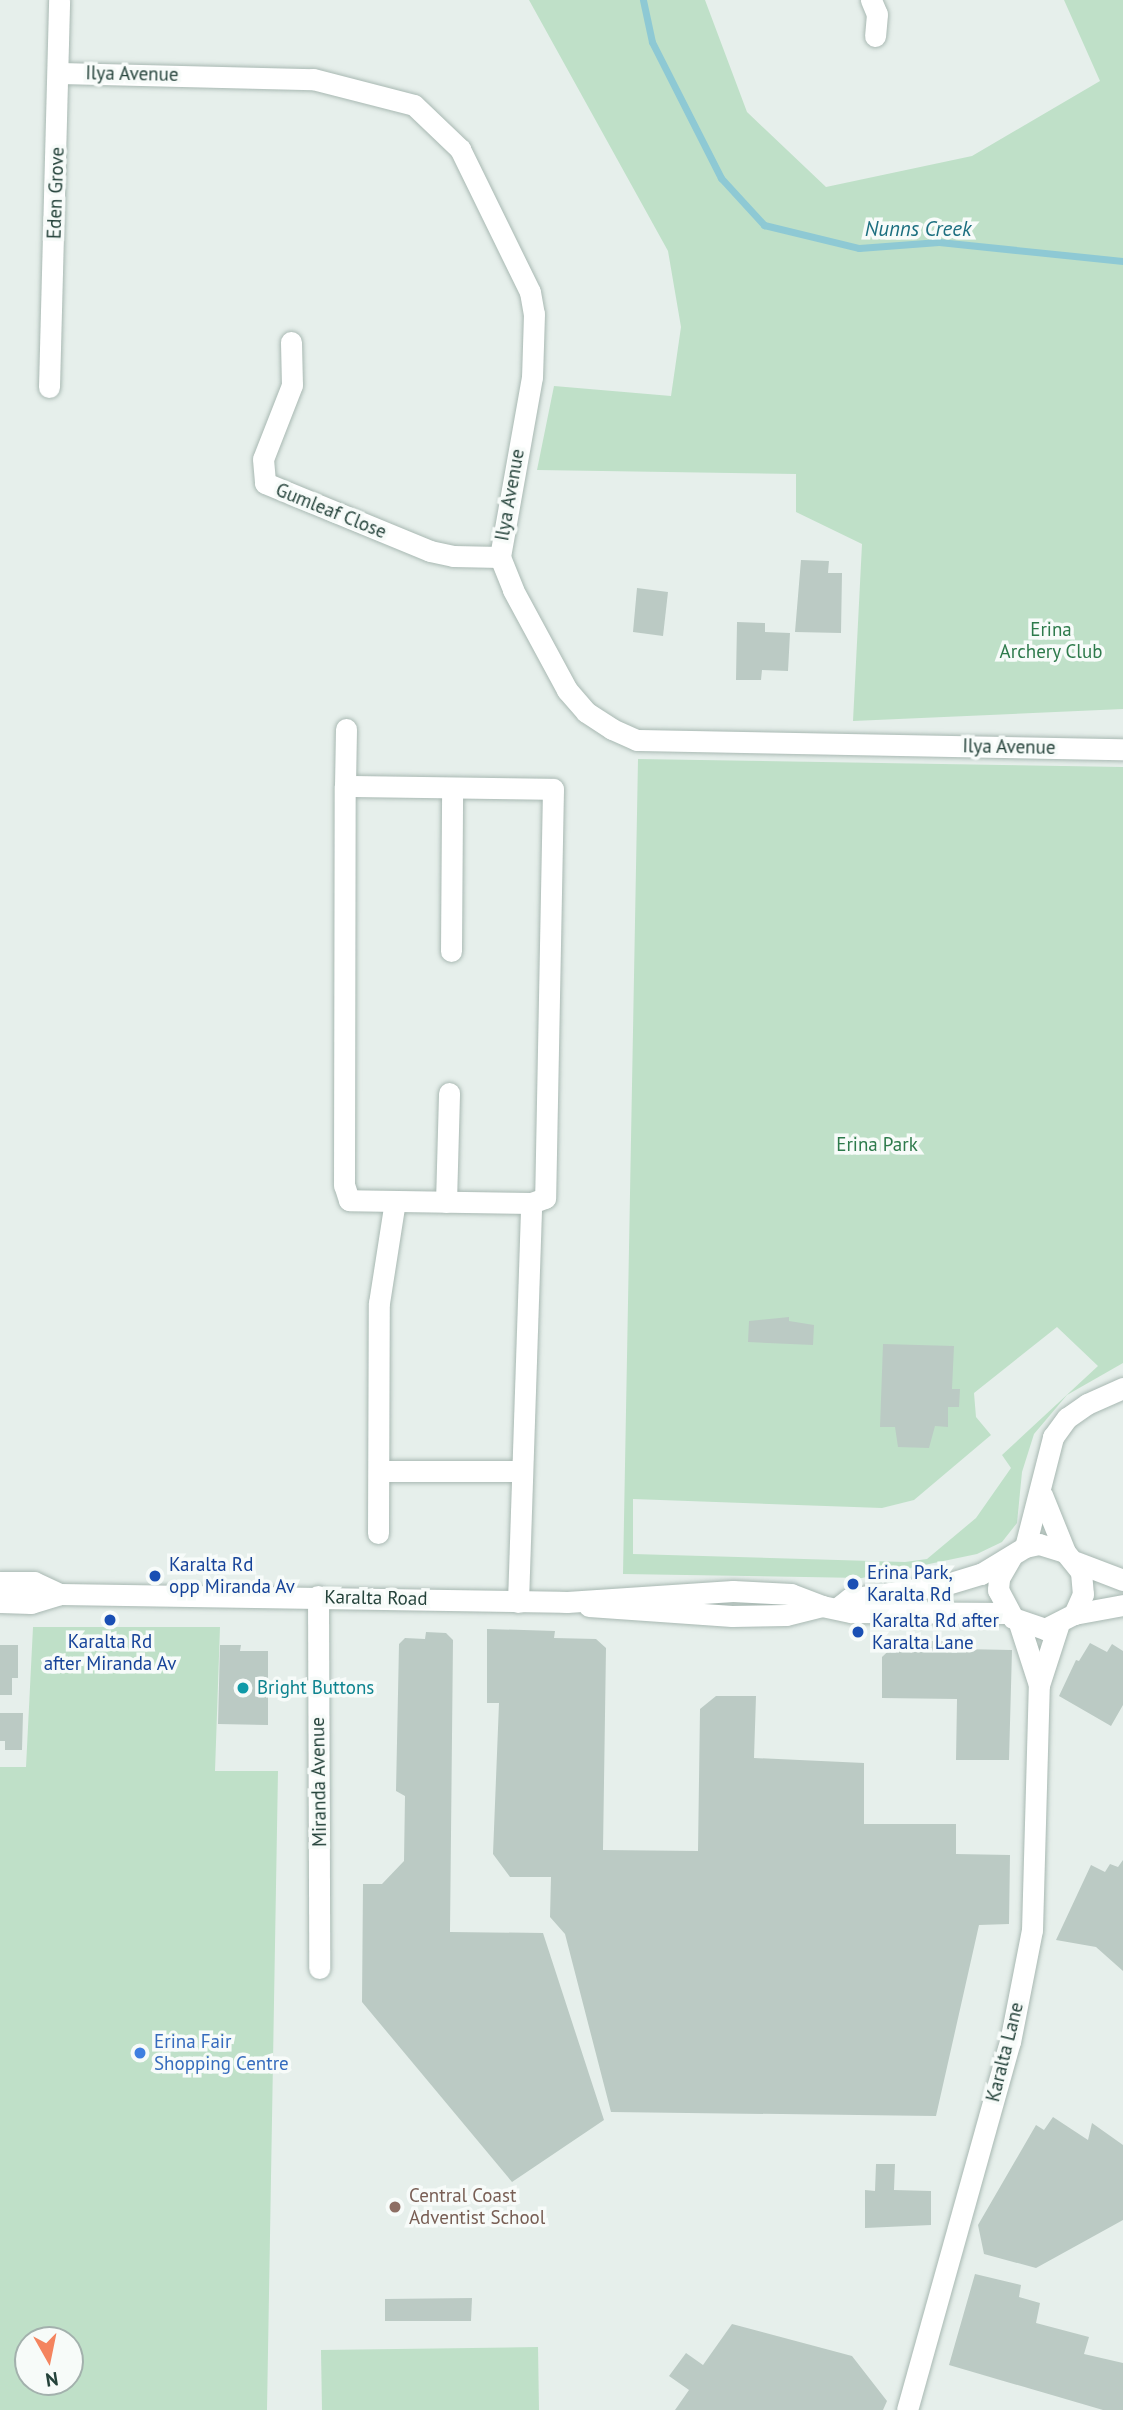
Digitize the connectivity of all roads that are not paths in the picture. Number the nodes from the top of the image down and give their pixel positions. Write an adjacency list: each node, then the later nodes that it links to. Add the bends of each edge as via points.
1 (59, 0): 4 (street, Eden Grove)
2 (871, 0): 3 (street, via 877,14)
3 (875, 36)
4 (60, 73): 6 (street, Eden Grove); 7 (street, Ilya Avenue, via 313,79 405,102 428,114 443,130 460,149 530,292 534,314 532,377)
5 (291, 342): 7 (street, Gumleaf Close, via 292,385 263,459 265,483 430,551)
6 (49, 387)
7 (500, 557): 9 (street, Ilya Avenue, via 513,590 575,701 598,721 637,740)
8 (346, 729): 10 (street)
9 (1123, 749)
10 (345, 786): 11 (street); 14 (street, via 344,1185 349,1200)
11 (452, 788): 12 (street); 16 (street, via 553,789 545,1198)
12 (451, 951)
13 (449, 1093): 15 (street)
14 (396, 1201): 15 (street); 18 (street, via 379,1303)
15 (446, 1202): 16 (street)
16 (531, 1203): 19 (street)
17 (1123, 1388): 20 (street, via 1095,1398 1067,1418 1049,1445)
18 (379, 1471): 19 (street); 21 (street)
19 (522, 1471): 29 (street)
20 (1042, 1495): 22 (street); 23 (street)
21 (378, 1533)
22 (1018, 1552): 23 (street, via 1052,1545); 31 (street, via 981,1574 944,1585 849,1599); 32 (street, via 999,1578 1001,1602)
23 (1070, 1557): 24 (street); 33 (street, via 1083,1583)
24 (1123, 1580)
25 (0, 1581): 26 (street, Karalta Road, via 34,1582)
26 (60, 1594): 27 (street, Karalta Road); 28 (street, Karalta Road, via 31,1603)
27 (318, 1596): 29 (street, Karalta Road); 35 (street, Miranda Avenue)
28 (0, 1602)
29 (518, 1602): 31 (street, Karalta Road, via 733,1591 791,1594)
30 (1123, 1605): 33 (street, Karalta Road)
31 (831, 1606): 32 (street, Karalta Road, via 851,1612)
32 (1013, 1618): 33 (street, Karalta Road, via 1045,1629); 34 (street, Karalta Lane)
33 (1065, 1620): 34 (street, Karalta Lane)
34 (1038, 1685): 36 (street, Karalta Lane, via 1032,1930 1010,2042)
35 (319, 1968)
36 (907, 2410)

